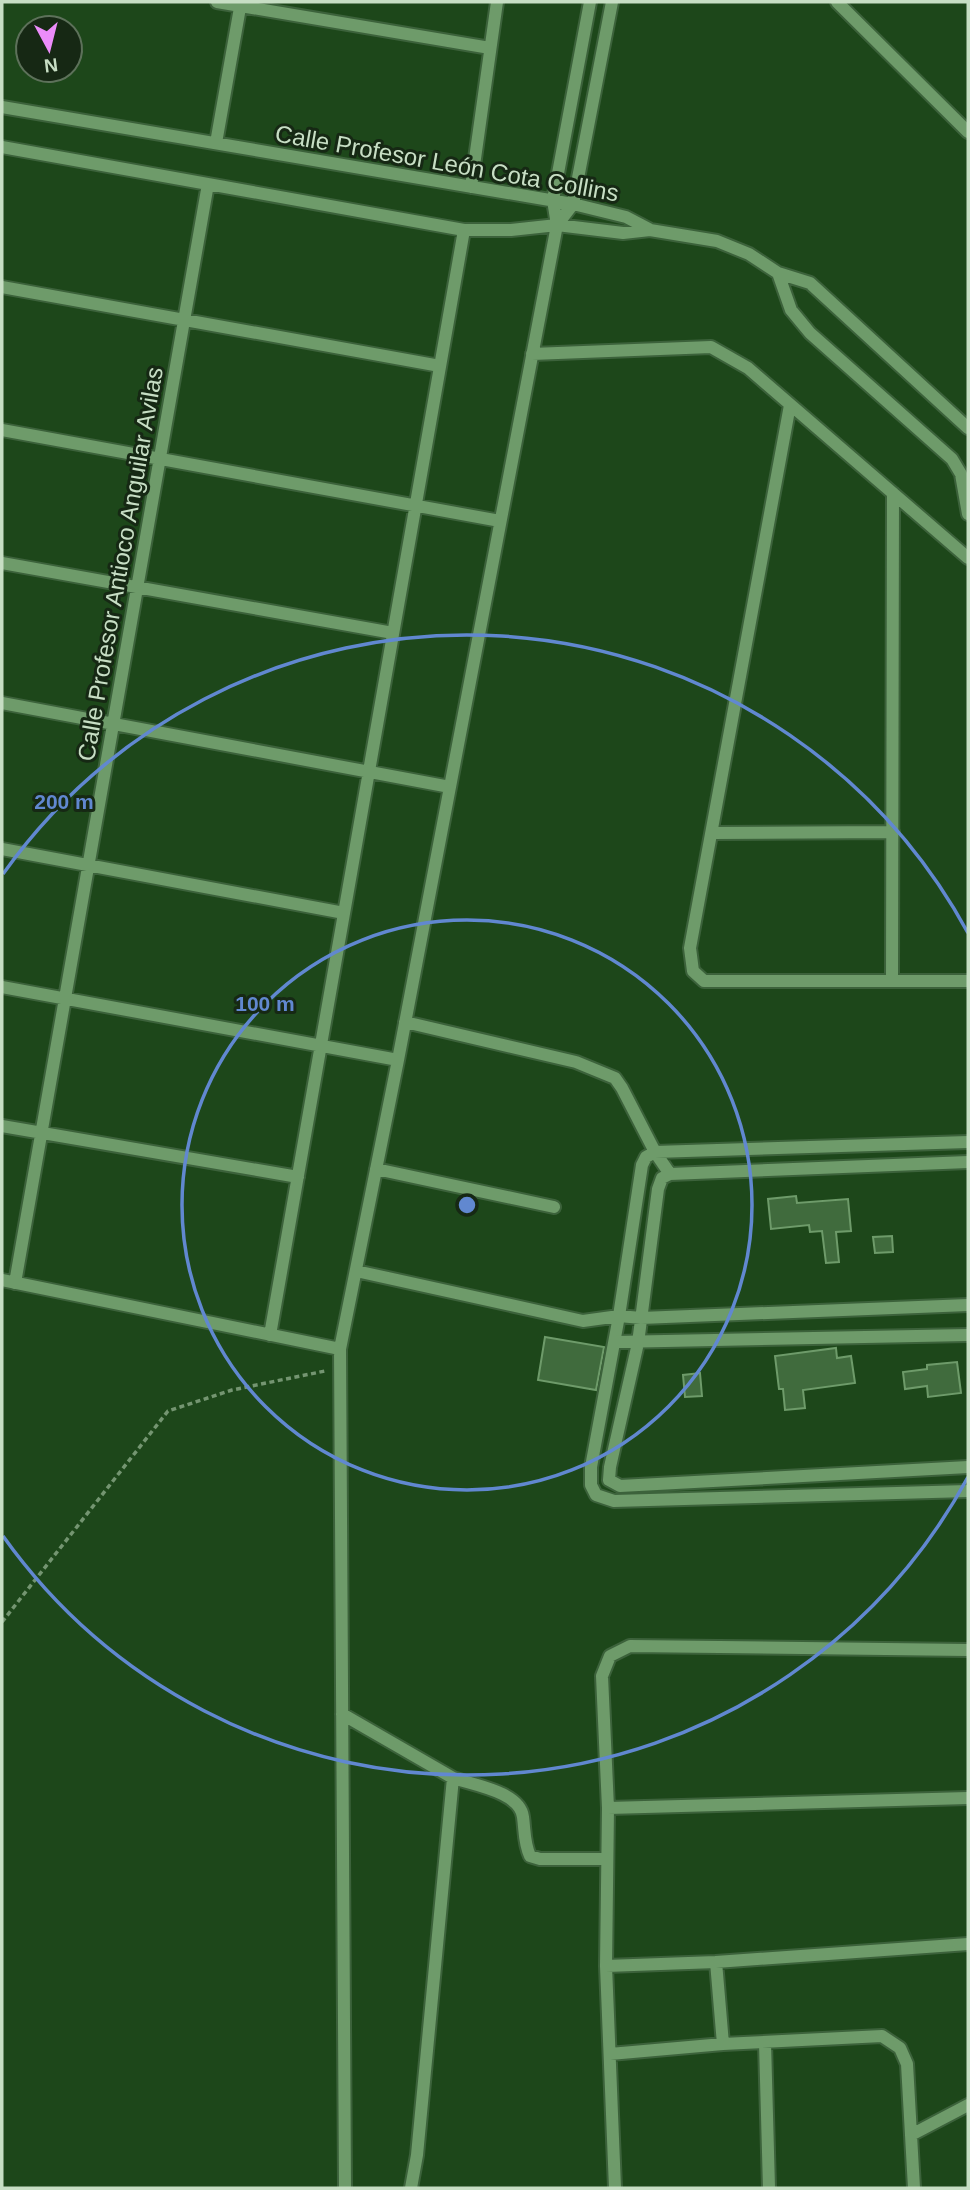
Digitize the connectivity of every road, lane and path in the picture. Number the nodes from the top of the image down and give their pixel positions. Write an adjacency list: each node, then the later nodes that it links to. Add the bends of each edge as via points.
1 (217, 2): 6 (street)
2 (497, 2): 7 (street)
3 (590, 2): 14 (street)
4 (612, 2): 15 (street)
5 (837, 2): 9 (street)
6 (241, 4): 7 (street); 10 (street)
7 (490, 48): 13 (street)
8 (2, 107): 10 (street, Calle Profesor León Cota Collins)
9 (968, 132)
10 (216, 143): 13 (street, Calle Profesor León Cota Collins)
11 (2, 147): 12 (street, Calle Profesor León Cota Collins)
12 (208, 184): 17 (street, Calle Profesor León Cota Collins); 21 (street, Calle Profesor Antioco Anguilar Avilas)
13 (471, 187): 14 (street, Calle Profesor León Cota Collins)
14 (552, 200): 15 (street, Calle Profesor León Cota Collins); 16 (street)
15 (573, 204): 16 (street); 18 (street, Calle Profesor León Cota Collins, via 626,217)
16 (557, 225): 17 (street, Calle Profesor León Cota Collins); 18 (street, Calle Profesor León Cota Collins, via 623,233); 22 (street)
17 (464, 230): 23 (street)
18 (650, 230): 19 (street, via 717,241)
19 (778, 273): 25 (street, via 810,283); 28 (street, via 791,310 810,333 933,441)
20 (2, 288): 21 (street)
21 (184, 320): 23 (street); 27 (street, Calle Profesor Antioco Anguilar Avilas)
22 (532, 355): 24 (street, via 711,347 748,368); 32 (street)
23 (440, 366): 30 (street)
24 (790, 405): 29 (street); 41 (street)
25 (968, 428)
26 (2, 430): 27 (street)
27 (160, 459): 30 (street); 35 (street, Calle Profesor Antioco Anguilar Avilas)
28 (965, 476): 31 (street)
29 (893, 493): 33 (street); 42 (street)
30 (416, 506): 32 (street); 36 (street)
31 (968, 514)
32 (500, 521): 40 (street)
33 (968, 558)
34 (2, 563): 35 (street)
35 (137, 587): 36 (street); 38 (street, Calle Profesor Antioco Anguilar Avilas)
36 (393, 633): 39 (street)
37 (2, 703): 38 (street)
38 (113, 724): 39 (street); 44 (street, Calle Profesor Antioco Anguilar Avilas)
39 (369, 772): 40 (street); 45 (street)
40 (450, 787): 50 (street)
41 (712, 832): 42 (street); 46 (street, via 690,948 693,971 704,981)
42 (893, 832): 46 (street)
43 (2, 849): 44 (street)
44 (88, 865): 45 (street); 49 (street, Calle Profesor Antioco Anguilar Avilas)
45 (344, 913): 51 (street)
46 (892, 981): 47 (street)
47 (968, 981)
48 (2, 987): 49 (street)
49 (65, 999): 51 (street); 54 (street, Calle Profesor Antioco Anguilar Avilas)
50 (405, 1022): 52 (street); 56 (street, via 576,1062 615,1078)
51 (321, 1046): 52 (street); 60 (street)
52 (398, 1060): 58 (street)
53 (2, 1126): 54 (street)
54 (41, 1132): 60 (street); 63 (street, Calle Profesor Antioco Anguilar Avilas)
55 (968, 1142): 56 (street)
56 (655, 1152): 59 (street); 65 (street, via 642,1165)
57 (968, 1162): 59 (street)
58 (376, 1169): 61 (street); 62 (street)
59 (670, 1174): 66 (street, via 662,1178 658,1189)
60 (298, 1177): 67 (street)
61 (554, 1207)
62 (356, 1271): 65 (street, via 583,1321); 71 (street)
63 (8, 1281): 67 (street)
64 (968, 1306): 66 (street)
65 (619, 1316): 66 (street); 69 (street)
66 (641, 1318): 70 (street)
67 (270, 1335): 71 (street)
68 (968, 1335): 70 (street)
69 (615, 1342): 70 (street); 74 (street, via 591,1467 596,1495 614,1501)
70 (638, 1343): 73 (street, via 610,1467 609,1480 620,1486)
71 (340, 1349): 72 (street)
72 (340, 1368): 75 (path, via 232,1390 168,1411); 77 (street)
73 (968, 1468)
74 (968, 1491)
75 (2, 1622)
76 (968, 1650): 80 (street, via 630,1646 610,1656 602,1676)
77 (342, 1714): 78 (street); 90 (street)
78 (453, 1778): 81 (street, via 520,1804 530,1856); 91 (street)
79 (968, 1798): 80 (street)
80 (608, 1808): 81 (street)
81 (607, 1859): 84 (street)
82 (968, 1944): 83 (street)
83 (716, 1962): 84 (street); 86 (street)
84 (607, 1966): 87 (street)
85 (765, 2043): 86 (street); 89 (street, via 882,2036 900,2048 907,2064); 93 (street)
86 (723, 2044): 87 (street)
87 (610, 2054): 92 (street)
88 (968, 2105): 89 (street)
89 (911, 2135): 94 (street)
90 (345, 2188)
91 (411, 2188)
92 (615, 2188)
93 (769, 2188)
94 (914, 2188)

